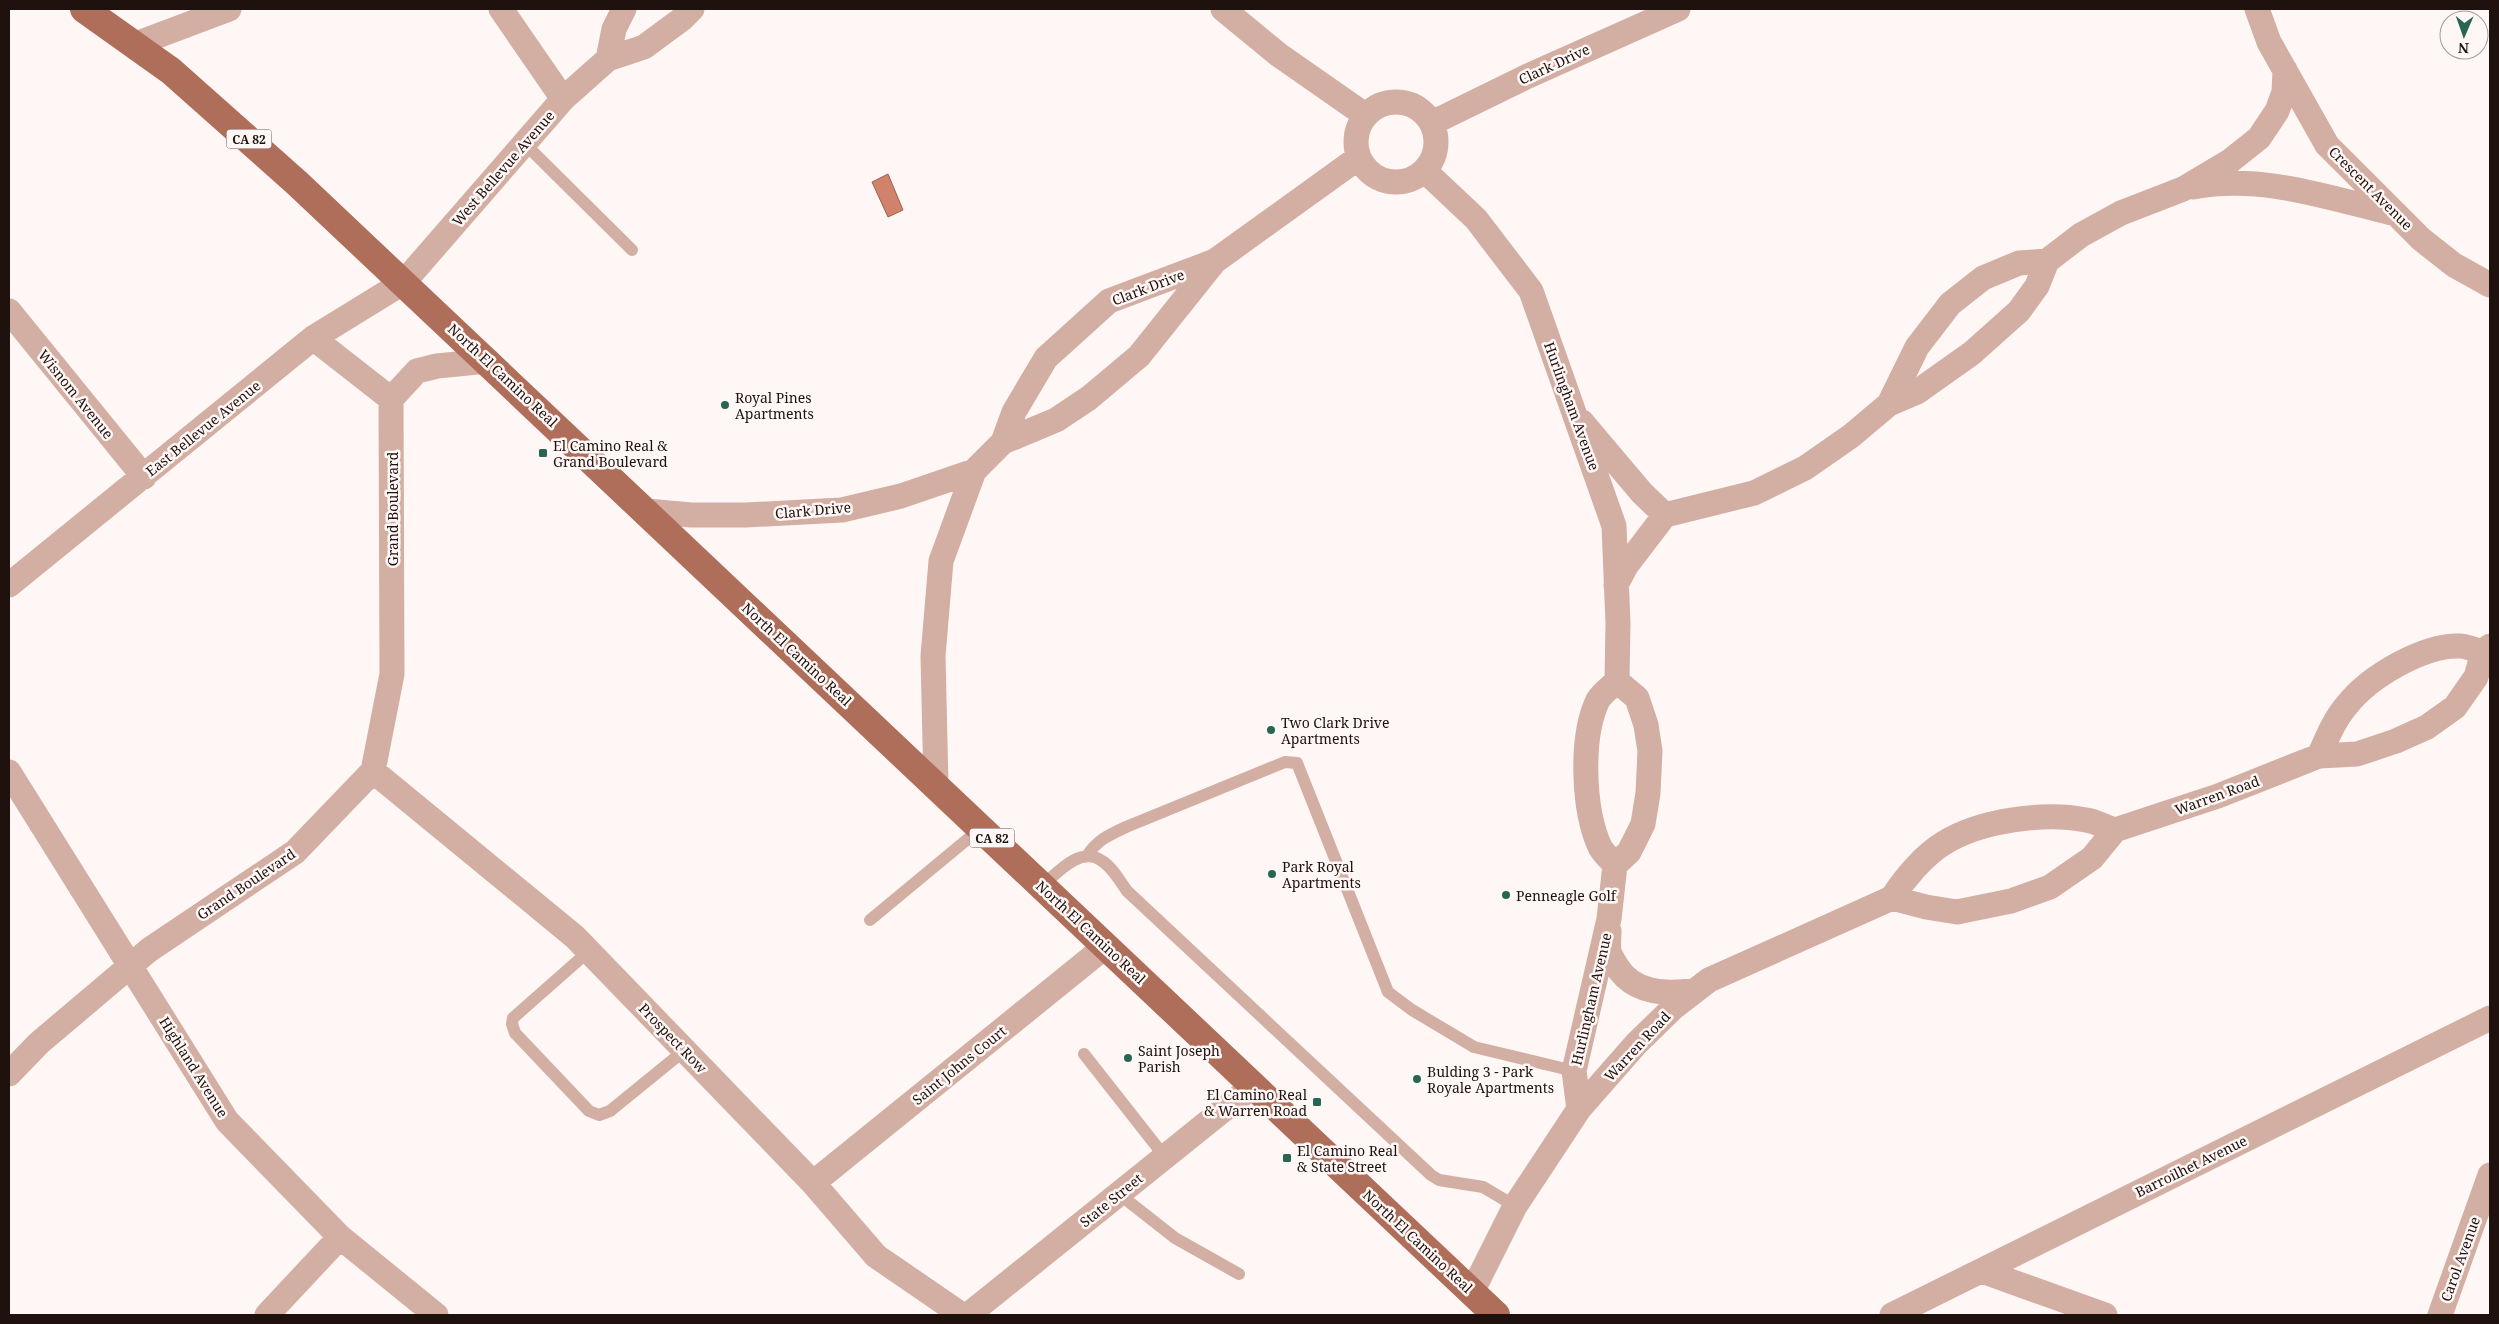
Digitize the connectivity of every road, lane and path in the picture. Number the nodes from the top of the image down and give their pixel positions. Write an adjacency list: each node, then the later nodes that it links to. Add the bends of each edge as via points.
1 (84, 9): 9 (main road, North El Camino Real / CA 82)
2 (229, 9): 9 (street)
3 (501, 9): 12 (street)
4 (624, 9): 10 (street, via 614,28)
5 (692, 9): 10 (street, West Bellevue Avenue, via 644,47)
6 (1223, 9): 13 (street, via 1279,55)
7 (1678, 9): 14 (street, Clark Drive)
8 (2257, 9): 11 (street, Crescent Avenue, via 2269,42)
9 (136, 44): 23 (main road, North El Camino Real / CA 82, via 201,96)
10 (608, 59): 12 (street, West Bellevue Avenue)
11 (2285, 70): 18 (street, via 2284,92 2277,111 2258,138 2230,161); 19 (street, Crescent Avenue, via 2327,145)
12 (563, 99): 15 (street, West Bellevue Avenue)
13 (1366, 115): 14 (street, via 1376,106 1401,102 1414,105); 16 (street, via 1356,135)
14 (1432, 123): 17 (street, via 1436,148)
15 (524, 143): 20 (lane); 23 (street, West Bellevue Avenue)
16 (1358, 158): 17 (street, via 1366,169 1388,182 1401,182); 21 (street, Clark Drive)
17 (1425, 171): 30 (street, Hurlingham Avenue, via 1476,219 1531,291)
18 (2183, 189): 19 (street, via 2218,183 2262,184 2302,190); 22 (street, via 2121,213 2081,235)
19 (2397, 214): 24 (street, Crescent Avenue, via 2454,265)
20 (632, 250)
21 (1215, 261): 31 (street, Clark Drive, via 1139,356 1089,398 1056,420); 31 (street, Clark Drive, via 1109,301 1046,358 1014,412)
22 (2047, 261): 29 (street, via 2037,286 2019,311 1949,371 1917,392); 29 (street, via 2019,263 1983,278 1950,304 1917,348)
23 (404, 282): 26 (street, East Bellevue Avenue); 27 (main road, North El Camino Real / CA 82)
24 (2490, 285)
25 (9, 311): 33 (street, Wisnom Avenue)
26 (313, 338): 28 (street); 33 (street, East Bellevue Avenue)
27 (488, 361): 28 (street, via 417,371); 34 (main road, North El Camino Real / CA 82)
28 (391, 399): 41 (street, Grand Boulevard, via 392,674)
29 (1889, 404): 35 (street, via 1805,468 1754,493)
30 (1574, 414): 35 (street); 37 (street, Hurlingham Avenue, via 1614,526)
31 (1003, 442): 32 (street, Clark Drive)
32 (974, 471): 34 (street, Clark Drive, via 901,496 842,510 746,515); 43 (street, Clark Drive, via 942,562 933,656)
33 (144, 476): 36 (street, East Bellevue Avenue)
34 (646, 511): 43 (main road, North El Camino Real / CA 82)
35 (1665, 515): 37 (street, via 1626,566)
36 (9, 585)
37 (1616, 585): 39 (street, Hurlingham Avenue)
38 (2487, 649): 40 (street, Warren Road, via 2476,677 2456,707 2427,727 2357,754); 40 (street, Warren Road, via 2461,646 2426,652 2398,664 2347,704)
39 (1617, 681): 47 (street, via 1599,698 1592,714 1586,760 1588,797 1596,836 1602,850); 47 (street, via 1637,698 1650,751 1643,824 1629,852)
40 (2319, 756): 45 (street, Warren Road, via 2218,796)
41 (374, 771): 53 (street, Prospect Row); 54 (street, Grand Boulevard, via 295,852)
42 (9, 772): 54 (street, Highland Avenue)
43 (936, 785): 44 (main road, North El Camino Real / CA 82)
44 (981, 828): 48 (main road, North El Camino Real / CA 82); 51 (lane)
45 (2114, 830): 49 (street, via 2092,858 2050,887 2011,901 1957,912); 49 (street, via 2087,820 2045,817 1989,824 1944,843 1906,877)
46 (1088, 856): 48 (lane, via 1070,861); 59 (lane, via 1101,838 1285,762 1297,763 1388,992 1474,1047); 67 (lane, via 1102,860 1127,890 1431,1175 1439,1180 1483,1187)
47 (1615, 865): 50 (street, Hurlingham Avenue)
48 (1042, 886): 52 (main road, North El Camino Real / CA 82)
49 (1892, 898): 55 (street, Warren Road, via 1709,980)
50 (1609, 919): 55 (street, Hurlingham Avenue, via 1610,953 1620,971 1635,984 1661,993); 59 (street, Hurlingham Avenue)
51 (870, 920)
52 (1106, 946): 61 (main road, North El Camino Real / CA 82); 65 (street, Saint Johns Court)
53 (590, 951): 57 (street, Prospect Row); 57 (lane, via 513,1018 512,1024 515,1033 589,1111 599,1115 610,1111)
54 (131, 964): 60 (street, Grand Boulevard, via 39,1043); 68 (street, Highland Avenue, via 227,1121)
55 (1696, 990): 62 (street, Warren Road, via 1636,1044)
56 (2490, 1018): 69 (street, Barroilhet Avenue)
57 (685, 1050): 65 (street, Prospect Row)
58 (1084, 1054): 63 (lane)
59 (1574, 1070): 62 (street, Hurlingham Avenue)
60 (9, 1074)
61 (1253, 1086): 63 (street, State Street); 71 (main road, North El Camino Real / CA 82)
62 (1578, 1109): 67 (street, Warren Road)
63 (1165, 1157): 66 (street, State Street)
64 (2490, 1175): 79 (street, Carol Avenue)
65 (813, 1183): 74 (street, Prospect Row, via 876,1256)
66 (1119, 1194): 70 (lane, via 1175,1238); 75 (street, State Street)
67 (1515, 1206): 71 (street, Warren Road)
68 (340, 1237): 72 (street); 73 (street, Highland Avenue)
69 (1982, 1271): 77 (street, Barroilhet Avenue); 78 (street)
70 (1239, 1274)
71 (1472, 1292): 76 (main road, North El Camino Real / CA 82)
72 (267, 1315)
73 (436, 1315)
74 (962, 1315)
75 (968, 1315)
76 (1496, 1315)
77 (1892, 1315)
78 (2105, 1315)
79 (2440, 1315)

